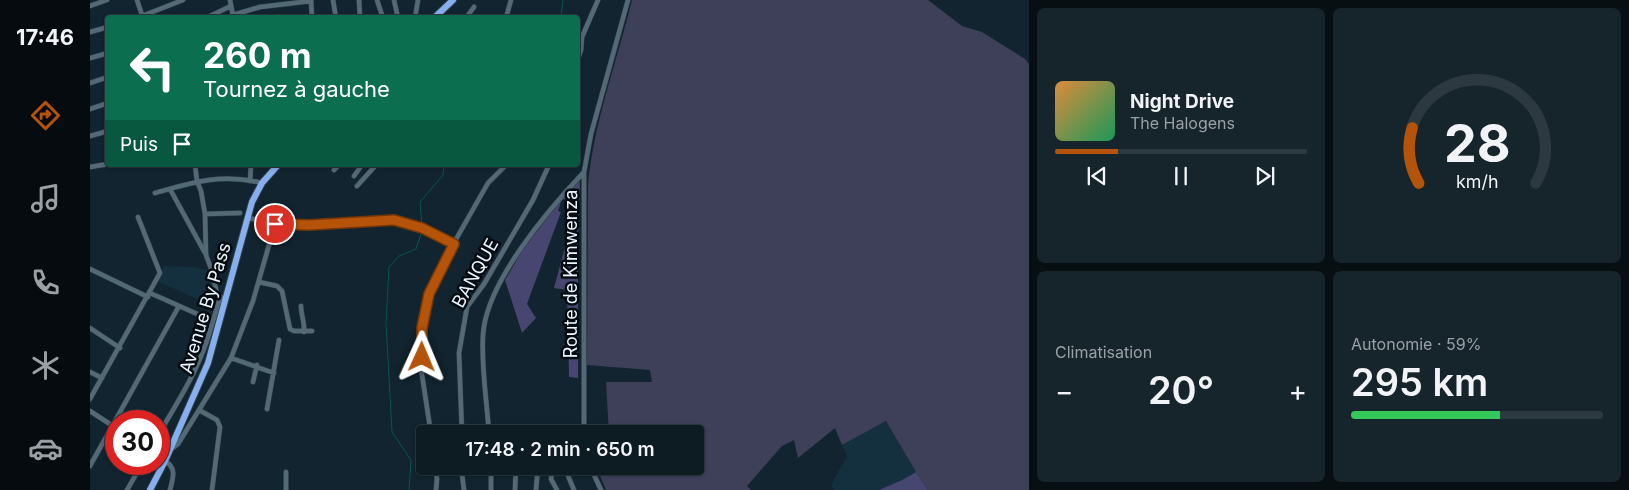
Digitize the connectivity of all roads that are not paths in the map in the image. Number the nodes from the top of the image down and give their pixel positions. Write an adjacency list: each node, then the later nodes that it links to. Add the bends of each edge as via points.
1 (107, 0): 15 (street)
2 (137, 0): 18 (street)
3 (183, 0): 19 (street)
4 (230, 0): 16 (street)
5 (311, 0): 22 (street, via 260,7); 23 (street)
6 (333, 0): 24 (street)
7 (359, 0): 25 (street)
8 (377, 0): 26 (street)
9 (394, 0): 27 (street)
10 (418, 0): 28 (street)
11 (453, 0): 29 (highway)
12 (511, 0): 31 (street)
13 (598, 0): 35 (street, via 583,36)
14 (628, 0): 54 (street, Route de Kimwenza, via 591,134)
15 (90, 6)
16 (231, 6): 20 (street); 21 (street)
17 (474, 7): 30 (street)
18 (141, 15)
19 (146, 15)
20 (212, 15)
21 (233, 15)
22 (236, 15)
23 (312, 15)
24 (336, 15)
25 (360, 15)
26 (381, 15)
27 (397, 15)
28 (415, 15)
29 (437, 15)
30 (468, 15)
31 (507, 15)
32 (105, 28): 33 (street)
33 (90, 32)
34 (105, 54): 36 (street)
35 (580, 54)
36 (90, 58)
37 (105, 78): 38 (street)
38 (90, 82)
39 (105, 104): 40 (street)
40 (90, 109)
41 (105, 132): 42 (street)
42 (90, 136)
43 (105, 164): 44 (street)
44 (90, 167)
45 (195, 167): 56 (street)
46 (251, 167): 57 (street)
47 (276, 167): 58 (highway, Avenue By Pass)
48 (337, 167): 53 (street)
49 (361, 167): 55 (street)
50 (374, 167): 59 (street)
51 (504, 167): 67 (street, via 488,183)
52 (548, 167): 95 (street, BANQUE, via 484,284 467,308 458,353)
53 (334, 170)
54 (584, 172): 96 (street, via 519,251 497,287 483,334); 97 (street, Route de Kimwenza)
55 (354, 176)
56 (197, 181): 57 (street, via 227,178); 60 (street); 63 (street)
57 (250, 181): 58 (street)
58 (262, 184): 65 (highway, Avenue By Pass)
59 (357, 186)
60 (170, 189): 61 (street); 68 (street)
61 (155, 194)
62 (240, 213): 63 (street)
63 (205, 214): 68 (street)
64 (138, 217): 71 (street, via 160,272)
65 (247, 218): 66 (street); 72 (highway, Avenue By Pass)
66 (275, 224): 67 (street, via 394,220 422,228); 70 (street)
67 (454, 244): 94 (street, via 429,294 424,316 422,376)
68 (206, 255): 72 (street, via 217,294)
69 (90, 269): 71 (street)
70 (259, 282): 78 (street, via 280,288 290,329); 81 (street)
71 (149, 295): 73 (street); 80 (street)
72 (223, 298): 75 (street); 99 (highway, Avenue By Pass, via 208,364)
73 (179, 306): 75 (street); 89 (street)
74 (301, 306): 78 (street)
75 (212, 321): 92 (street, via 200,359)
76 (90, 328): 80 (street)
77 (312, 331): 78 (street)
78 (304, 332)
79 (279, 340): 84 (street)
80 (120, 348): 85 (street)
81 (231, 358): 82 (street); 90 (street)
82 (257, 365): 84 (street); 86 (street)
83 (90, 372): 85 (street)
84 (274, 372): 88 (street)
85 (102, 378): 87 (street)
86 (253, 382)
87 (90, 399)
88 (267, 409)
89 (123, 410)
90 (199, 410): 99 (street, via 178,444); 116 (street, via 217,420 220,427)
91 (90, 411): 93 (street)
92 (170, 415)
93 (105, 421)
94 (430, 425)
95 (462, 425)
96 (488, 425)
97 (584, 425)
98 (105, 442): 101 (street)
99 (170, 450)
100 (170, 464): 115 (street, via 173,469)
101 (90, 466)
102 (286, 472): 117 (street)
103 (136, 475): 113 (street)
104 (158, 475): 114 (highway, Avenue By Pass)
105 (436, 475): 118 (street)
106 (462, 475): 119 (street)
107 (491, 475): 120 (street)
108 (516, 475): 121 (street)
109 (537, 475): 122 (street)
110 (552, 475): 123 (street)
111 (568, 475): 124 (street)
112 (594, 475): 125 (street)
113 (127, 490)
114 (150, 490)
115 (170, 490)
116 (212, 490)
117 (286, 490)
118 (436, 490)
119 (464, 490)
120 (491, 490)
121 (515, 490)
122 (536, 490)
123 (556, 490)
124 (574, 490)
125 (601, 490)

